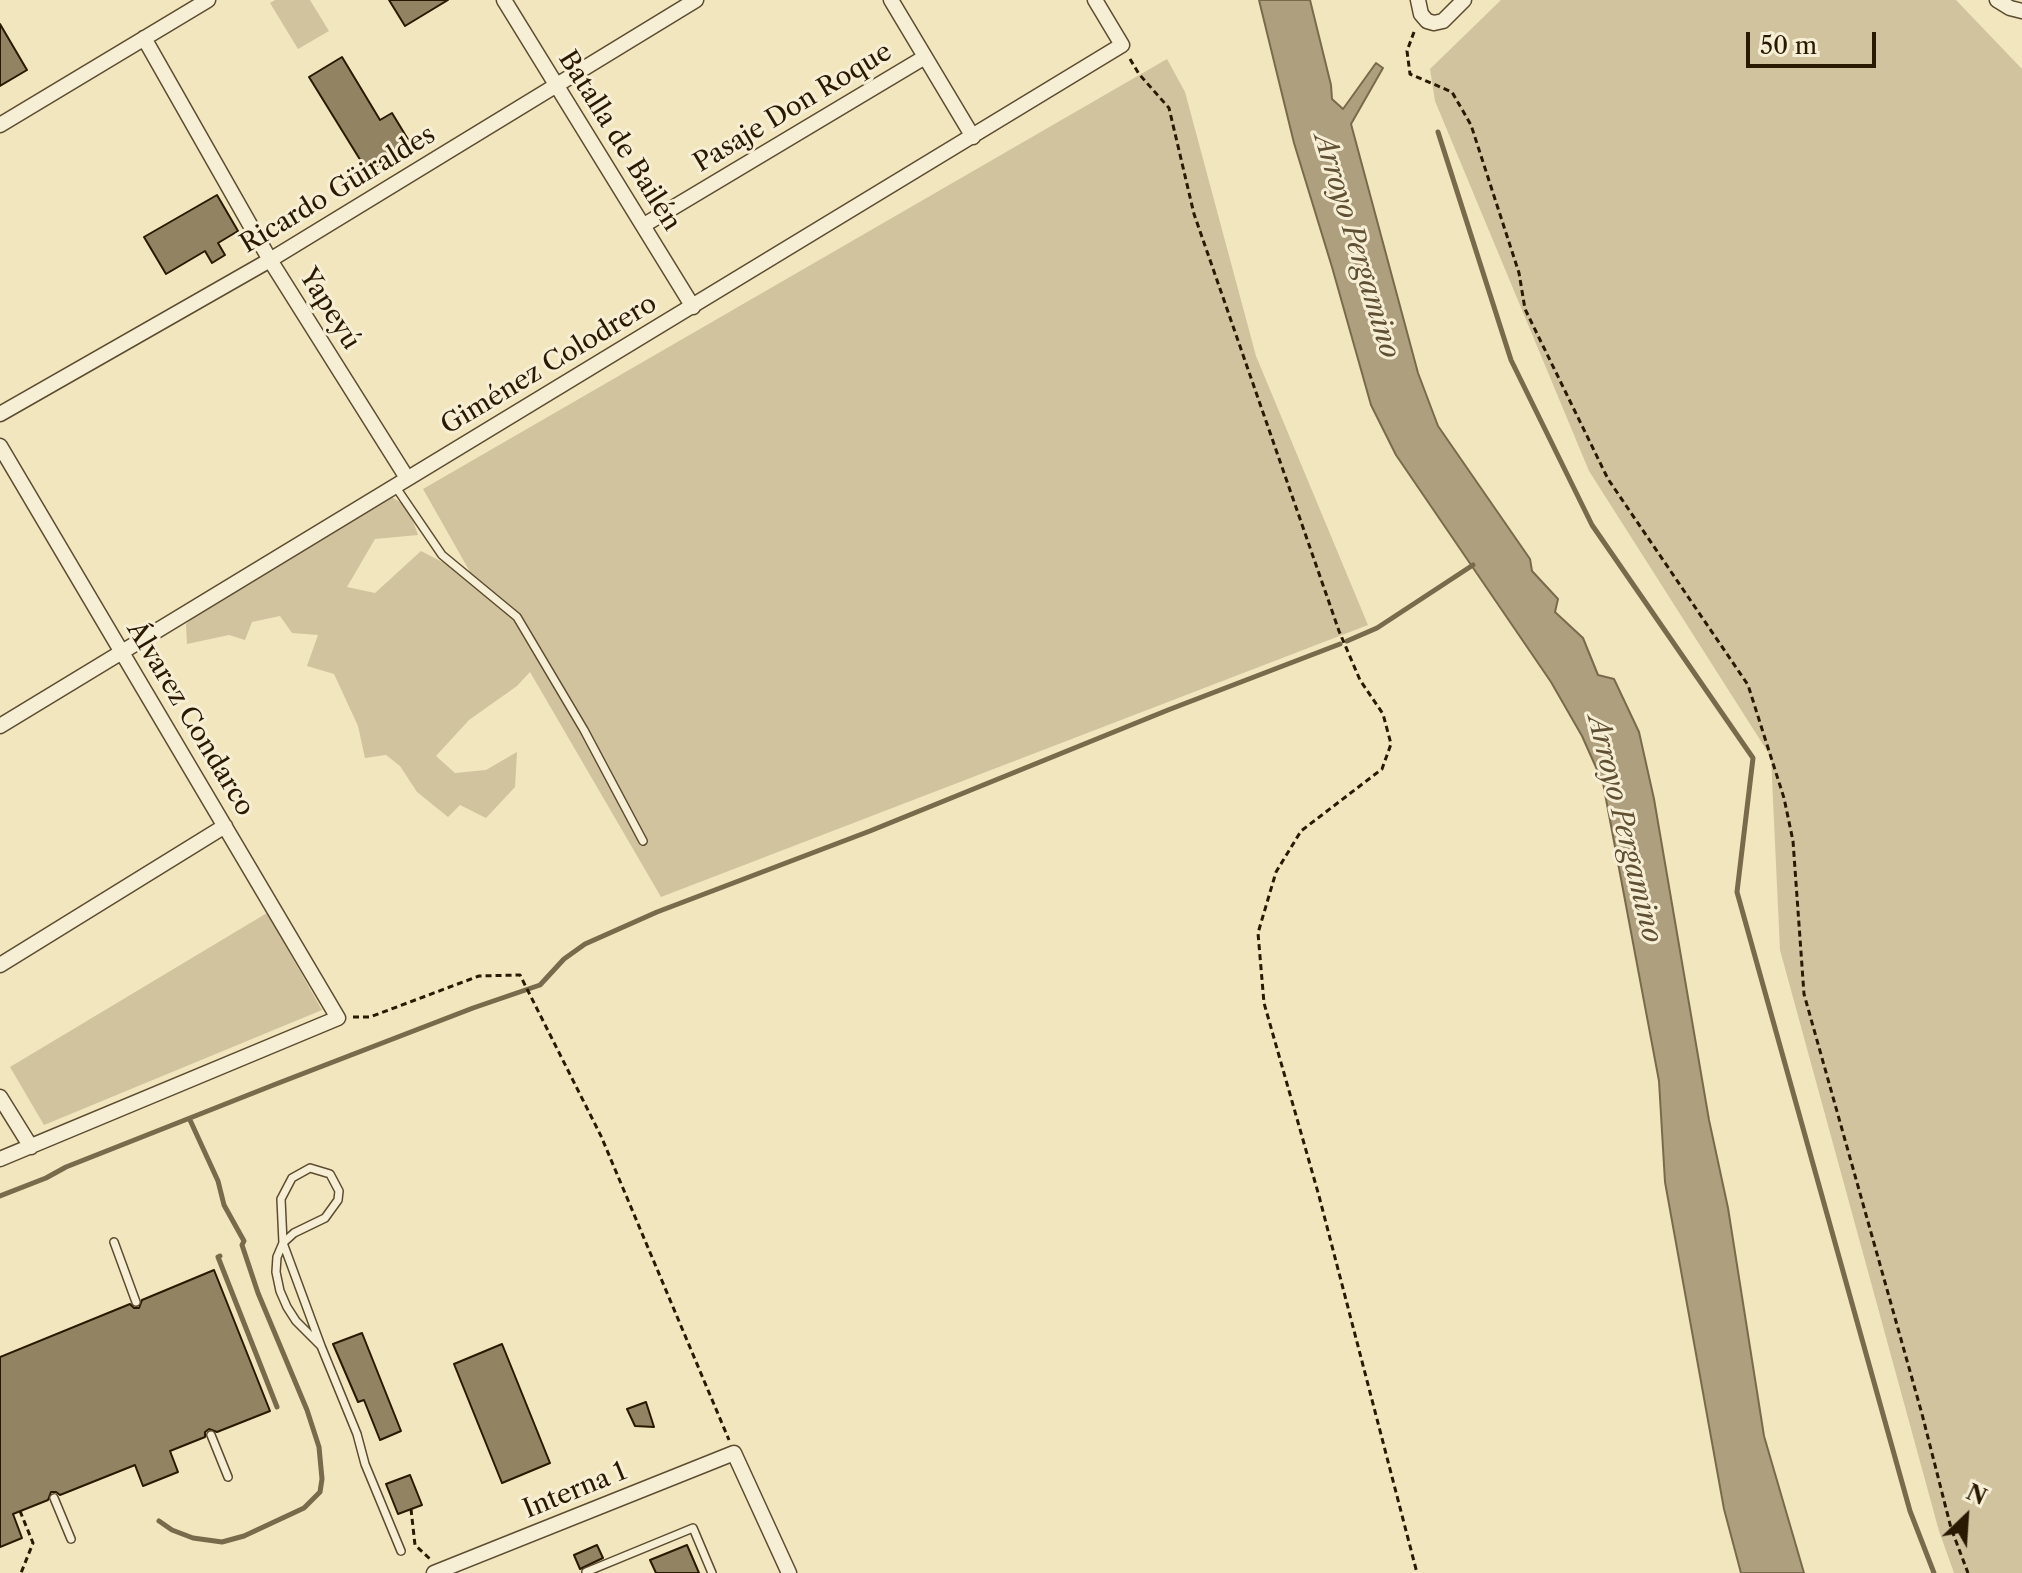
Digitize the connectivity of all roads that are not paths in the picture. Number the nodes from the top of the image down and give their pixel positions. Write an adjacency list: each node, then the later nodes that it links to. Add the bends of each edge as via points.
1 (208, 0): 10 (street)
2 (504, 0): 12 (street, Batalla de Bailén)
3 (696, 0): 12 (street, Ricardo Güiraldes)
4 (891, 0): 11 (street)
5 (1095, 0): 14 (street, Giménez Colodrero, via 1122,45)
6 (1464, 0): 8 (street, via 1434,23)
7 (1997, 0): 9 (street)
8 (1419, 7)
9 (2022, 11)
10 (144, 38): 13 (street); 16 (street, Yapeyú)
11 (925, 57): 14 (street); 15 (street, Pasaje Don Roque)
12 (555, 86): 15 (street, Batalla de Bailén); 16 (street, Ricardo Güiraldes)
13 (0, 125)
14 (973, 137): 17 (street, Giménez Colodrero)
15 (644, 225): 17 (street, Batalla de Bailén)
16 (270, 260): 18 (street, Ricardo Güiraldes); 20 (street, Yapeyú)
17 (693, 307): 20 (street, Giménez Colodrero)
18 (0, 414)
19 (0, 446): 21 (street, Álvarez Condarco)
20 (400, 482): 21 (street, Giménez Colodrero); 24 (lane, via 442,555 517,617)
21 (122, 653): 22 (street, Giménez Colodrero); 23 (street, Álvarez Condarco)
22 (0, 726)
23 (225, 826): 25 (street); 27 (street, Álvarez Condarco, via 338,1018)
24 (643, 841)
25 (0, 965)
26 (0, 1097): 27 (street)
27 (31, 1147): 28 (street)
28 (0, 1159)
29 (114, 1242): 31 (lane)
30 (283, 1243): 30 (lane, via 281,1199 292,1178 310,1168 330,1174 339,1191 333,1209); 32 (lane); 32 (lane, via 277,1257 280,1291 296,1321)
31 (136, 1302)
32 (321, 1346): 37 (lane)
33 (211, 1435): 34 (lane)
34 (228, 1477)
35 (54, 1498): 36 (lane)
36 (71, 1539)
37 (401, 1551)
38 (438, 1571): 41 (street, Interna 1, via 734,1453)
39 (586, 1572): 40 (lane, via 693,1528)
40 (712, 1573)
41 (789, 1573)

